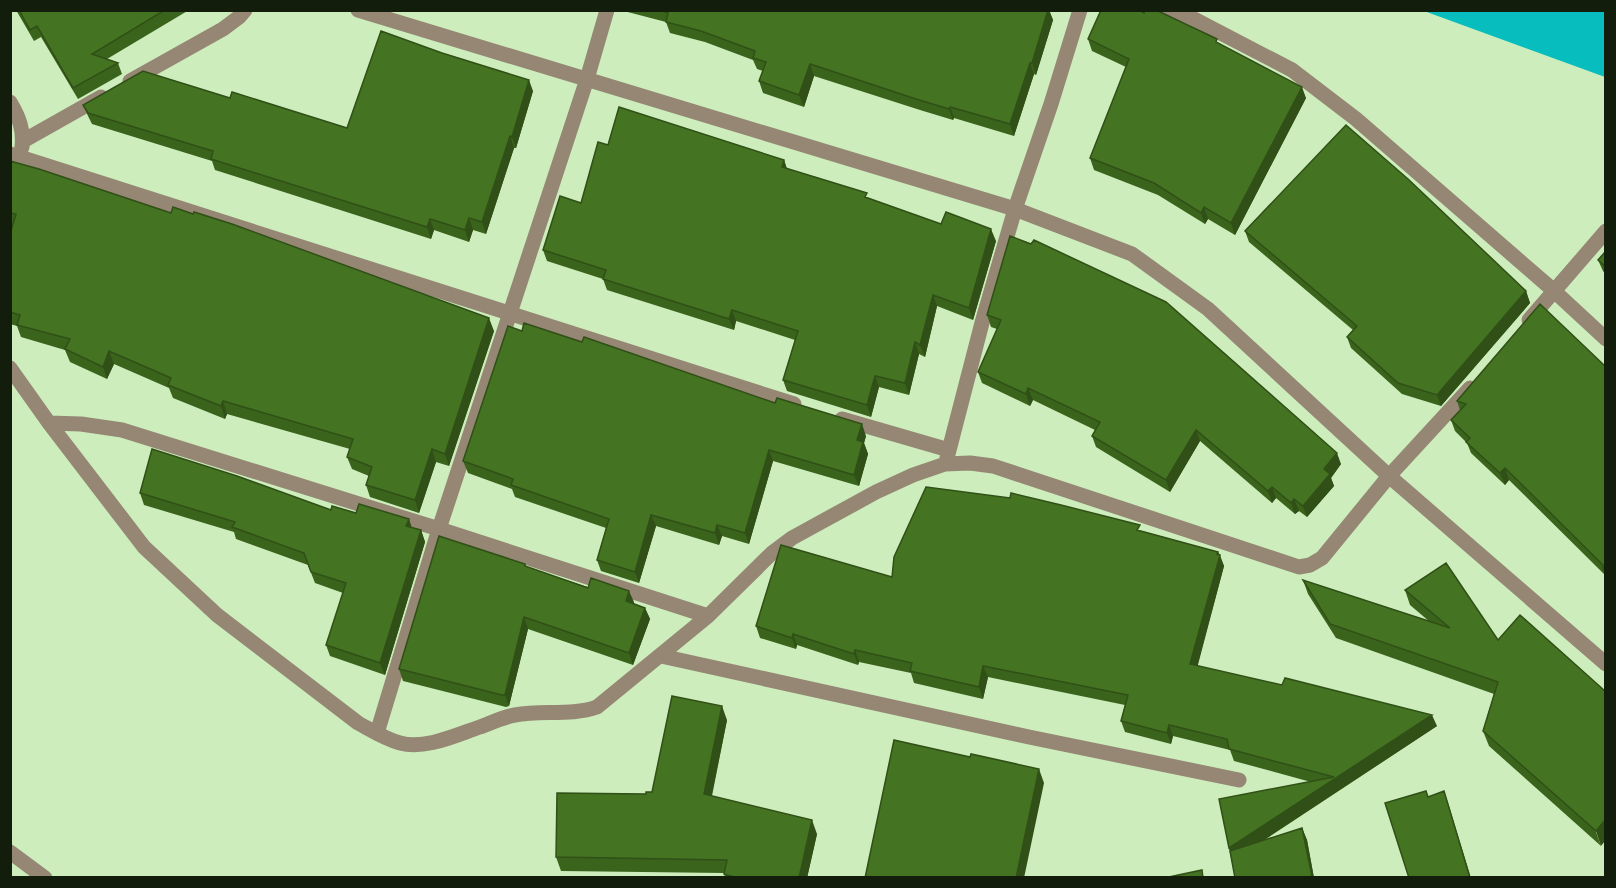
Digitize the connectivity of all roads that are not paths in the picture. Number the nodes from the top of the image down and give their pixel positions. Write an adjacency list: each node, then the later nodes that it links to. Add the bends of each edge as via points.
1 (245, 10): 8 (street, via 223,29)
2 (358, 10): 6 (street)
3 (607, 10): 6 (street)
4 (1080, 10): 10 (street)
5 (1165, 10): 12 (street, via 1199,21 1292,70 1356,119)
6 (587, 80): 10 (street); 13 (street)
7 (10, 102): 8 (street, via 21,123)
8 (22, 141): 9 (street)
9 (15, 155): 13 (street)
10 (1015, 210): 21 (street); 22 (street, via 1132,254 1208,309)
11 (1605, 231): 12 (street)
12 (1553, 290): 14 (street); 15 (street)
13 (509, 314): 18 (street); 23 (street)
14 (1516, 334)
15 (1605, 339)
16 (10, 368): 20 (street)
17 (1479, 378): 22 (street)
18 (805, 408)
19 (828, 414): 21 (street)
20 (49, 423): 23 (street, via 122,430); 27 (street, via 144,547 217,615 358,723)
21 (947, 457): 22 (street, via 993,466 1299,567 1322,558); 24 (street, via 792,538)
22 (1389, 476): 26 (street)
23 (438, 529): 24 (street); 27 (street)
24 (708, 616): 25 (street)
25 (661, 656): 27 (street, via 604,703 585,711 513,715 430,744 402,744); 28 (street)
26 (1605, 664)
27 (377, 733)
28 (1239, 780)
29 (10, 852): 30 (street)
30 (45, 878)

